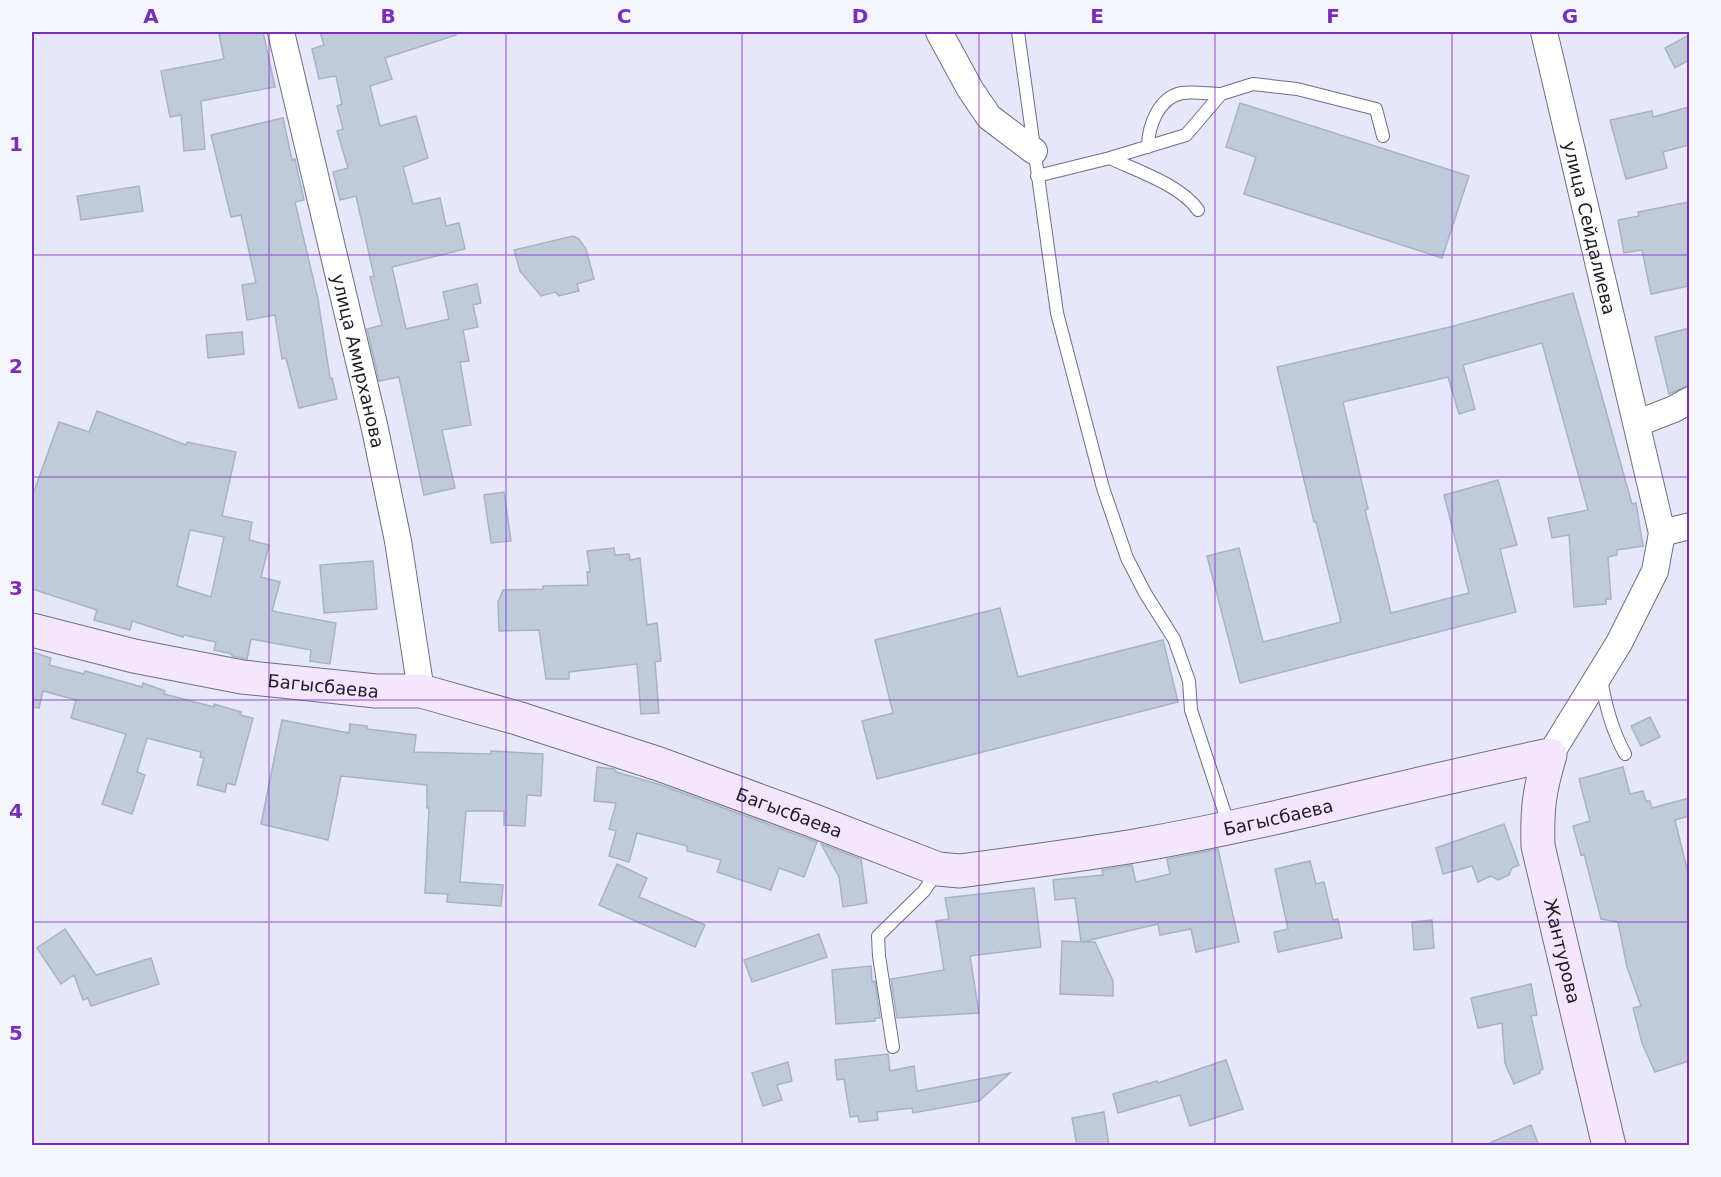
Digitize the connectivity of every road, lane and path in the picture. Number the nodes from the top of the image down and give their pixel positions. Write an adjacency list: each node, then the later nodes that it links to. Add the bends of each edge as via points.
1 (281, 32): 17 (street, улица Амирханова, via 375,429 398,541)
2 (939, 32): 9 (street, via 989,117)
3 (1022, 32): 9 (lane)
4 (1545, 32): 12 (street, улица Сейдалиева)
5 (1221, 94): 6 (lane, via 1252,84 1297,89 1376,109); 7 (lane, via 1186,135); 7 (lane, via 1180,93 1164,104 1155,115)
6 (1383, 136)
7 (1148, 147): 8 (lane)
8 (1110, 158): 9 (lane); 10 (lane, via 1174,189)
9 (1036, 163): 20 (lane, via 1057,313 1103,488 1127,558 1174,639 1189,681 1191,710)
10 (1198, 210)
11 (1689, 400): 12 (street)
12 (1638, 423): 14 (street, улица Сейдалиева)
13 (1689, 526): 14 (street)
14 (1662, 533): 16 (street, улица Сейдалиева, via 1655,571)
15 (32, 630): 17 (street, Багысбаева, via 134,656 242,677 376,691)
16 (1600, 674): 18 (lane, via 1615,735); 19 (street, улица Сейдалиева)
17 (421, 691): 21 (street, Багысбаева, via 659,764)
18 (1624, 754)
19 (1550, 755): 20 (street, Багысбаева); 23 (street, Жантурова, via 1539,790 1538,846)
20 (1229, 826): 21 (street, Багысбаева, via 1141,845 960,872)
21 (938, 869): 22 (lane, via 924,891 878,936)
22 (893, 1047)
23 (1609, 1146)

